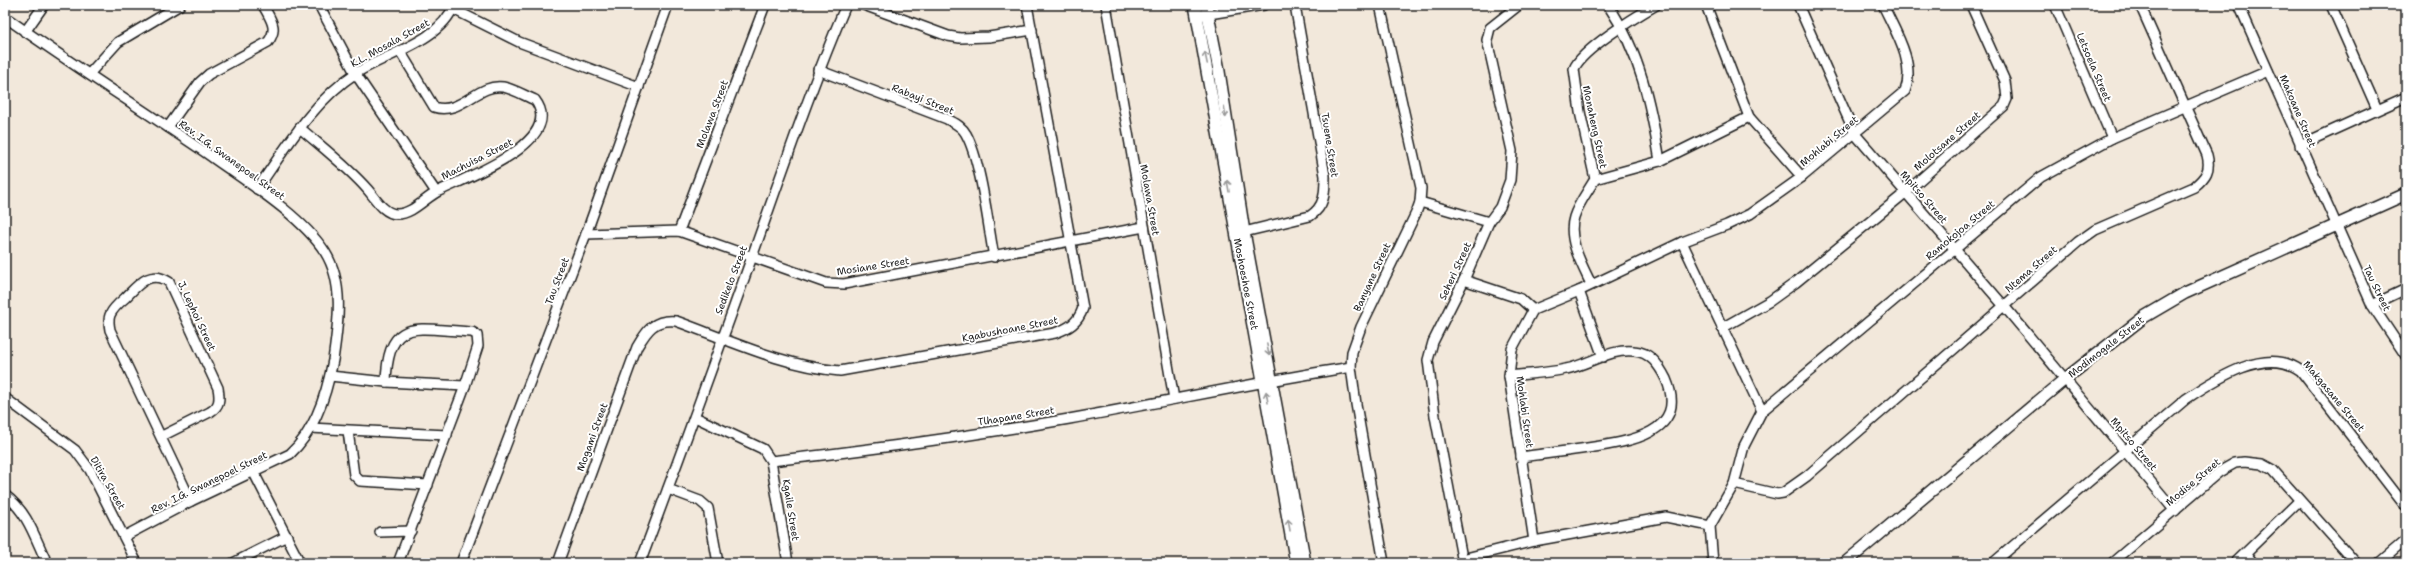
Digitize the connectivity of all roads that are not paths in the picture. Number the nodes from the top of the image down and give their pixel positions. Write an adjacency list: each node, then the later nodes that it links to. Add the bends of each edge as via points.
1 (44, 5): 30 (street)
2 (180, 5): 34 (street, via 118,42)
3 (263, 5): 41 (street, via 271,19 274,34 268,42 209,74 200,82)
4 (319, 5): 35 (street)
5 (668, 5): 36 (street, Tau Street)
6 (765, 5): 57 (street, Molawa Street)
7 (846, 5): 32 (street, Sedikelo Street)
8 (864, 5): 29 (street, via 948,36 960,38)
9 (1027, 5): 29 (street, Kgabushoane Street)
10 (1106, 5): 56 (street, Molawa Street)
11 (1264, 5): 26 (street)
12 (1294, 5): 58 (street, Tsuene Street, via 1324,176 1324,197 1317,211 1310,216)
13 (1380, 5): 53 (street, Banyane Street, via 1421,188)
14 (1519, 5): 54 (street, Seheri Street, via 1488,33 1490,56 1512,151 1507,191)
15 (1608, 5): 28 (street)
16 (1656, 5): 28 (street, Monaheng Street)
17 (1706, 5): 40 (street)
18 (1798, 5): 43 (street, Mpitso Street)
19 (1883, 5): 43 (street, Mohlabi Street, via 1909,67 1909,81 1904,91)
20 (1971, 5): 51 (street, Molotsane Street, via 2005,81 2007,99 2004,106)
21 (2056, 5): 44 (street, Letsoela Street)
22 (2140, 5): 38 (street, Ntema Street)
23 (2239, 5): 33 (street, Makoane Street)
24 (2330, 5): 39 (street)
25 (453, 7): 31 (street, K.L. Mosala Street, via 442,26); 36 (street, via 519,42)
26 (1202, 10): 58 (street, Moshoeshoe Street, one-way to 58, via 1218,65); 81 (street, Moshoeshoe Street, one-way to 26)
27 (5, 17): 30 (street, Rev. I.G. Swanepoel Street)
28 (1622, 26): 46 (street, via 1644,82); 48 (street, Monaheng Street, via 1582,57 1574,69 1580,112)
29 (1032, 30): 60 (street, Kgabushoane Street)
30 (25, 32): 34 (street, Rev. I.G. Swanepoel Street)
31 (400, 51): 35 (street, K.L. Mosala Street); 50 (street, Machuisa Street, via 434,107 455,107 490,88 498,87 513,90 535,100 540,107 539,122 534,135 522,148)
32 (818, 70): 63 (street, Sedikelo Street); 64 (street, Rabayi Street, via 961,127 969,142 978,173)
33 (2268, 71): 38 (street, Ramokojoa Street); 45 (street, Makoane Street)
34 (89, 74): 41 (street, Rev. I.G. Swanepoel Street)
35 (356, 74): 42 (street, K.L. Mosala Street, via 316,107); 50 (street)
36 (639, 87): 59 (street, Tau Street)
37 (2406, 96): 39 (street)
38 (2185, 107): 44 (street, Ramokojoa Street); 70 (street, Ntema Street, via 2210,165 2202,181 2194,187 2095,230)
39 (2377, 109): 45 (street)
40 (1749, 118): 46 (street); 47 (street)
41 (168, 127): 49 (street, Rev. I.G. Swanepoel Street)
42 (300, 128): 49 (street, K.L. Mosala Street); 50 (street, Machuisa Street, via 360,181 386,210 397,214 411,210)
43 (1855, 134): 47 (street, Mohlabi Street); 51 (street, Mpitso Street)
44 (2112, 138): 62 (street, Ramokojoa Street, via 2041,177)
45 (2300, 146): 55 (street, Makoane Street)
46 (1660, 161): 48 (street)
47 (1802, 177): 61 (street, Mohlabi Street, via 1750,214)
48 (1595, 179): 66 (street, Monaheng Street, via 1573,218 1575,248)
49 (257, 189): 78 (street, Rev. I.G. Swanepoel Street, via 303,227 325,252 338,289 338,325)
50 (436, 192)
51 (1905, 192): 62 (street, Mpitso Street); 73 (street, Molotsane Street, via 1795,283 1770,301)
52 (2406, 194): 55 (street, Modimogale Street)
53 (1420, 202): 54 (street); 77 (street, Banyane Street, via 1361,327 1352,352)
54 (1489, 222): 65 (street, Seheri Street)
55 (2336, 225): 69 (street, Tau Street); 80 (street, Modimogale Street, via 2162,305)
56 (1144, 227): 60 (street, Mosiane Street); 85 (street, Molawa Street)
57 (679, 231): 59 (street, Mosiane Street); 63 (street, Mosiane Street)
58 (1244, 232): 81 (street, Moshoeshoe Street, one-way to 81)
59 (586, 234): 118 (street, Tau Street)
60 (1070, 241): 64 (street, Mosiane Street); 74 (street, Kgabushoane Street, via 1083,308 1077,321 1055,333 840,371 816,369)
61 (1682, 242): 66 (street, Mohlabi Street); 73 (street)
62 (1955, 249): 70 (street, Mpitso Street); 86 (street, Ramokojoa Street)
63 (752, 256): 64 (street, Mosiane Street, via 826,283 844,284); 74 (street, Sedikelo Street)
64 (994, 257)
65 (1464, 280): 71 (street, via 1521,299); 112 (street, Seheri Street, via 1433,342 1428,360 1435,416)
66 (1591, 284): 68 (street, Mohlabi Street)
67 (2406, 289): 69 (street)
68 (1579, 291): 71 (street, Mohlabi Street); 76 (street)
69 (2372, 305): 75 (street, Tau Street)
70 (2004, 306): 80 (street, Mpitso Street); 96 (street, Ntema Street, via 1807,476 1783,493 1777,494)
71 (1533, 310): 79 (street, Mohlabi Street, via 1512,349)
72 (655, 323): 74 (street, Kgabushoane Street, via 676,321); 119 (street, Mogami Street, via 647,330 637,347)
73 (1722, 328): 86 (street)
74 (722, 337): 87 (street, Sedikelo Street)
75 (2406, 356)
76 (1603, 357): 79 (street, via 1566,369); 93 (street, via 1634,351 1644,353 1654,360 1662,370 1671,397 1672,406 1668,416 1643,437 1617,444)
77 (1351, 367): 81 (street, Tlhapane Street); 125 (street, Banyane Street)
78 (330, 376): 82 (street); 88 (street, Rev. I.G. Swanepoel Street)
79 (1509, 376): 93 (street, Mohlabi Street)
80 (2065, 379): 92 (street, Mpitso Street); 127 (street, Modimogale Street)
81 (1268, 380): 85 (street, Tlhapane Street); 123 (street, Moshoeshoe Street, one-way to 81); 124 (street, Moshoeshoe Street)
82 (386, 382): 83 (street); 83 (street, via 392,342 402,333 413,329 476,333 478,346)
83 (465, 386): 90 (street)
84 (5, 398): 107 (street, Ditira Street, via 75,450 90,470)
85 (1174, 399): 94 (street, Tlhapane Street, via 1070,419 878,449)
86 (1762, 411): 96 (street, Ramokojoa Street, via 1744,446)
87 (695, 417): 94 (street, via 763,449); 98 (street, Sedikelo Street)
88 (310, 428): 89 (street); 95 (street, Rev. I.G. Swanepoel Street, via 299,446 290,454)
89 (348, 431): 90 (street); 97 (street, via 354,475 360,481)
90 (447, 435): 97 (street)
91 (162, 436): 91 (street, J. Lephoi Street, via 108,322 113,310 141,282 157,276 169,282 220,397 216,408); 100 (street, J. Lephoi Street)
92 (2126, 450): 102 (street, Makgasane Street, via 2208,383 2270,361 2291,363 2342,423); 103 (street, Mpitso Street); 128 (street, Makgasane Street)
93 (1521, 457): 110 (street, Mohlabi Street)
94 (771, 461): 122 (street, Kgaile Street)
95 (254, 473): 100 (street, Rev. I.G. Swanepoel Street); 108 (street)
96 (1734, 484): 104 (street)
97 (428, 485): 105 (street)
98 (668, 489): 120 (street, Sedikelo Street); 121 (street, via 700,501 708,508)
99 (5, 495): 113 (street, via 27,519)
100 (191, 501): 107 (street, Rev. I.G. Swanepoel Street)
101 (2299, 501): 103 (street, Modise Street, via 2273,470 2262,464 2244,462 2235,463 2219,472); 111 (street); 132 (street, Modise Street)
102 (2406, 507)
103 (2175, 512): 129 (street, Modise Street)
104 (1710, 526): 110 (street, via 1666,517); 126 (street)
105 (411, 531): 106 (street); 117 (street)
106 (380, 532)
107 (125, 536): 114 (street, Ditira Street)
108 (287, 536): 115 (street); 116 (street)
109 (2406, 540): 133 (street)
110 (1534, 541): 112 (street)
111 (2246, 554): 130 (street); 131 (street)
112 (1462, 561)
113 (47, 563)
114 (137, 563)
115 (233, 563)
116 (300, 563)
117 (398, 563)
118 (461, 563)
119 (558, 563)
120 (640, 563)
121 (718, 563)
122 (788, 563)
123 (1296, 563)
124 (1306, 563)
125 (1384, 563)
126 (1713, 563)
127 (1845, 563)
128 (1993, 563)
129 (2112, 563)
130 (2235, 563)
131 (2253, 563)
132 (2356, 563)
133 (2379, 563)

